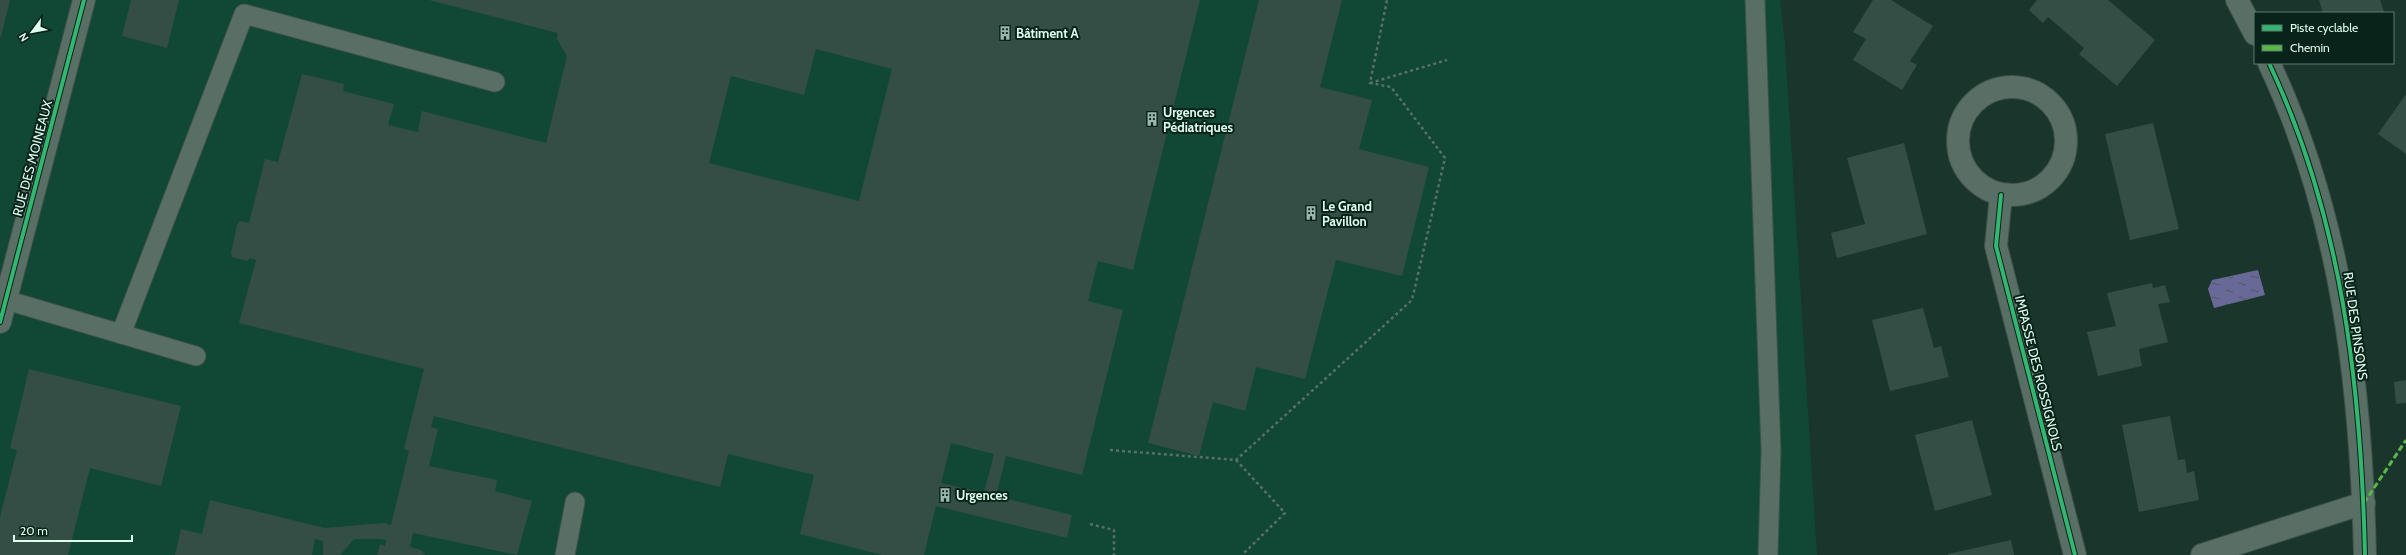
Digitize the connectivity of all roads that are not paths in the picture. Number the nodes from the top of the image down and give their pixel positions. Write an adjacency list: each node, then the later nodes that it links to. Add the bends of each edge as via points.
1 (84, 0): 8 (street, RUE DES MOINEAUX)
2 (1755, 0): 15 (lane, via 1771,451)
3 (2237, 0): 4 (street)
4 (2254, 32)
5 (2269, 64): 13 (street, RUE DES PINSONS, via 2291,110 2308,158 2343,296 2356,400)
6 (495, 82): 10 (lane, via 244,14)
7 (2001, 195): 7 (street, via 2017,196 2036,191 2051,179 2062,164 2066,135 2062,118 2051,103 2034,91 2016,87 1996,89 1979,98 1966,110 1959,128 1960,160 1970,176 1983,188); 16 (street, IMPASSE DES ROSSIGNOLS, via 1996,246)
8 (6, 300): 9 (street, RUE DES MOINEAUX); 10 (lane)
9 (0, 322)
10 (121, 334): 11 (lane)
11 (196, 356)
12 (575, 502): 14 (lane)
13 (2364, 503): 17 (street); 18 (street, RUE DES PINSONS)
14 (565, 555)
15 (1768, 555)
16 (2075, 555)
17 (2202, 555)
18 (2365, 555)

